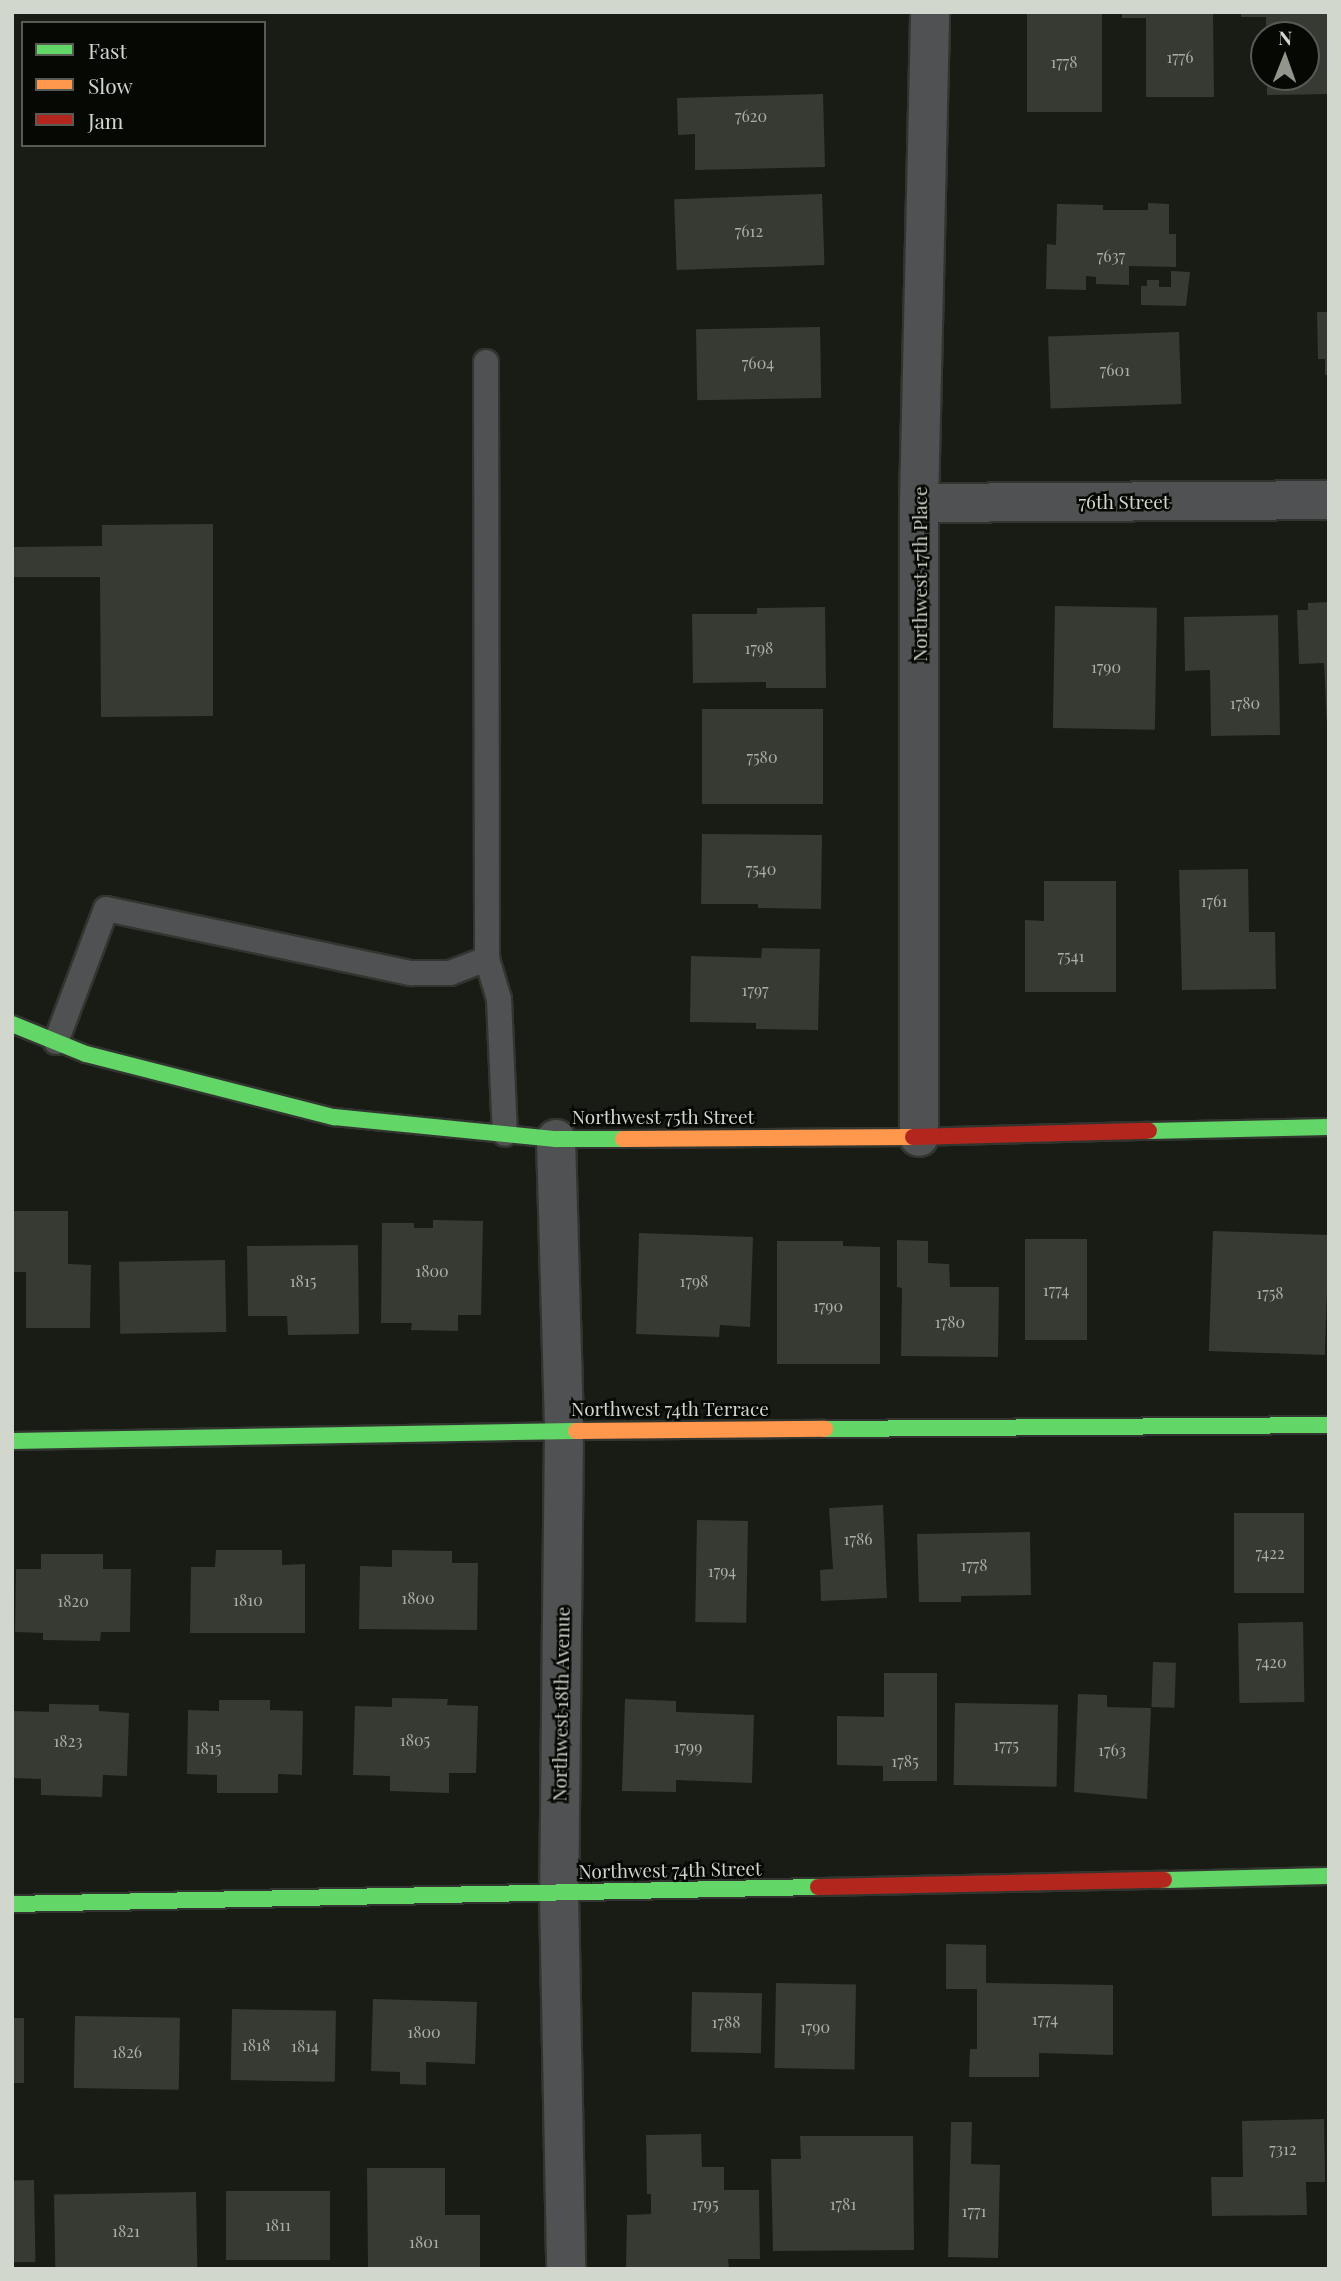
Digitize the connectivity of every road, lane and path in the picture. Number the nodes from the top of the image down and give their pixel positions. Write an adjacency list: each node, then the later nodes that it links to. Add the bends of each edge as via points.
1 (930, 12): 4 (street, Northwest 17th Place)
2 (486, 362): 5 (lane)
3 (1329, 500): 4 (street, 76th Street)
4 (919, 503): 10 (street, Northwest 17th Place)
5 (487, 959): 7 (lane, via 450,973 411,973 106,909); 9 (lane, via 499,999)
6 (12, 1024): 7 (street, Northwest 75th Street)
7 (56, 1042): 9 (street, Northwest 75th Street, via 86,1054 334,1117)
8 (1329, 1127): 10 (street, Northwest 75th Street)
9 (505, 1134): 11 (street, Northwest 75th Street)
10 (919, 1137): 11 (street, Northwest 75th Street)
11 (556, 1139): 13 (street, Northwest 18th Avenue)
12 (1329, 1425): 13 (street, Northwest 74th Terrace)
13 (564, 1431): 14 (street, Northwest 74th Terrace); 16 (street, Northwest 18th Avenue)
14 (12, 1441)
15 (1329, 1877): 16 (street, Northwest 74th Street)
16 (559, 1894): 17 (street, Northwest 74th Street); 18 (street, Northwest 18th Avenue)
17 (12, 1903)
18 (566, 2269)

